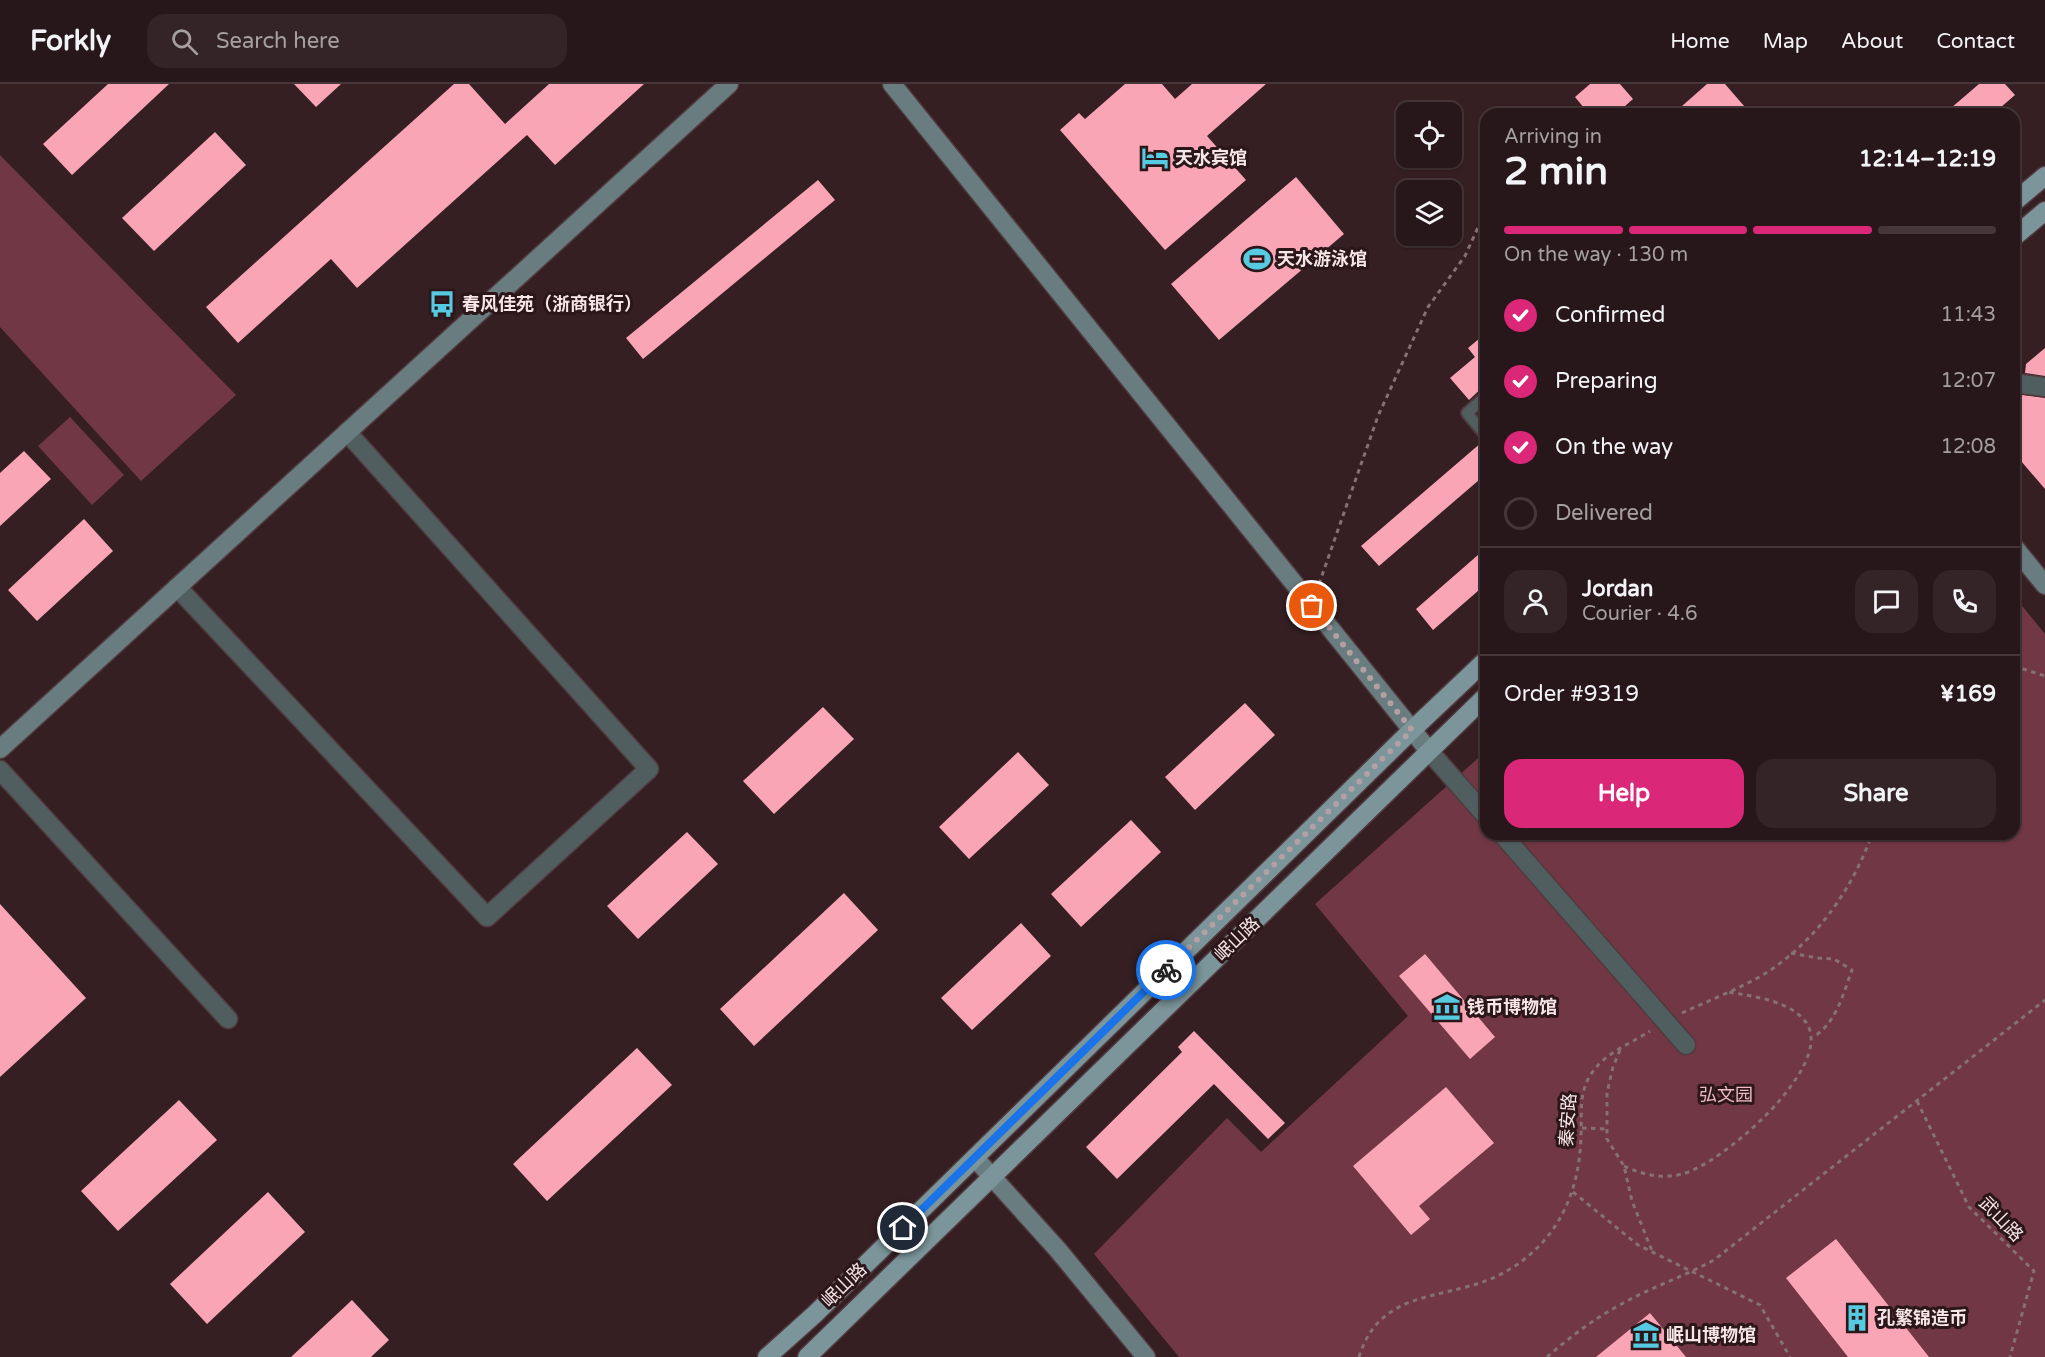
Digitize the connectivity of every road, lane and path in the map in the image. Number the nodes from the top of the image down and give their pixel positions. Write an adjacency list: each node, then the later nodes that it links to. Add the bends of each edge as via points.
1 (729, 84): 12 (street)
2 (892, 84): 16 (street)
3 (2045, 176): 4 (main road)
4 (2020, 197)
5 (2045, 211): 7 (main road)
6 (1480, 223): 16 (path, via 1464,256 1428,307 1378,416)
7 (2020, 232)
8 (2020, 384): 9 (street)
9 (2045, 387)
10 (1480, 401): 11 (lane, via 1467,413)
11 (1480, 429)
12 (347, 432): 15 (street); 15 (street, via 649,769 632,785 487,916)
13 (2020, 554): 14 (street)
14 (2045, 585)
15 (177, 587): 22 (street)
16 (1312, 606): 21 (street)
17 (1480, 666): 21 (main road, 岷山路)
18 (2020, 668): 19 (path)
19 (2045, 676)
20 (1480, 702): 23 (main road, 岷山路)
21 (1412, 730): 23 (street); 39 (main road, 岷山路)
22 (0, 749)
23 (1430, 751): 25 (street); 41 (main road, 岷山路)
24 (0, 770): 31 (street)
25 (1480, 809)
26 (1507, 840): 32 (street)
27 (1869, 840): 28 (path, 秦安路, via 1846,890)
28 (1791, 953): 29 (path, 秦安路, via 1760,976); 33 (path, via 1834,959 1852,970 1842,999 1824,1031)
29 (1726, 992): 32 (path, 秦安路); 33 (path, via 1781,1005 1806,1022)
30 (2045, 1000): 36 (path)
31 (228, 1019)
32 (1666, 1021): 34 (street); 35 (path, 秦安路)
33 (1813, 1037): 40 (path, via 1808,1059 1779,1101 1725,1151 1694,1170 1670,1176 1646,1175)
34 (1686, 1045)
35 (1620, 1050): 37 (path, 秦安路, via 1602,1060 1584,1086); 38 (path, via 1607,1094)
36 (1917, 1101): 44 (path, via 1714,1260); 51 (path, 武山路, via 1969,1207 2034,1271)
37 (1582, 1128): 38 (path); 42 (path, 秦安路)
38 (1607, 1129): 40 (path, via 1607,1139)
39 (975, 1158): 41 (street); 45 (main road, 岷山路)
40 (1624, 1166): 43 (path, via 1632,1201)
41 (993, 1177): 46 (main road, 岷山路); 47 (street)
42 (1573, 1192): 43 (path); 48 (path, 秦安路, via 1557,1224 1535,1251 1488,1280 1398,1306 1368,1333)
43 (1653, 1253): 44 (path)
44 (1692, 1272): 49 (path, via 1619,1305 1579,1330); 50 (path, via 1760,1305)
45 (767, 1357)
46 (807, 1357)
47 (1146, 1357)
48 (1359, 1357)
49 (1547, 1357)
50 (1790, 1357)
51 (2010, 1357)

